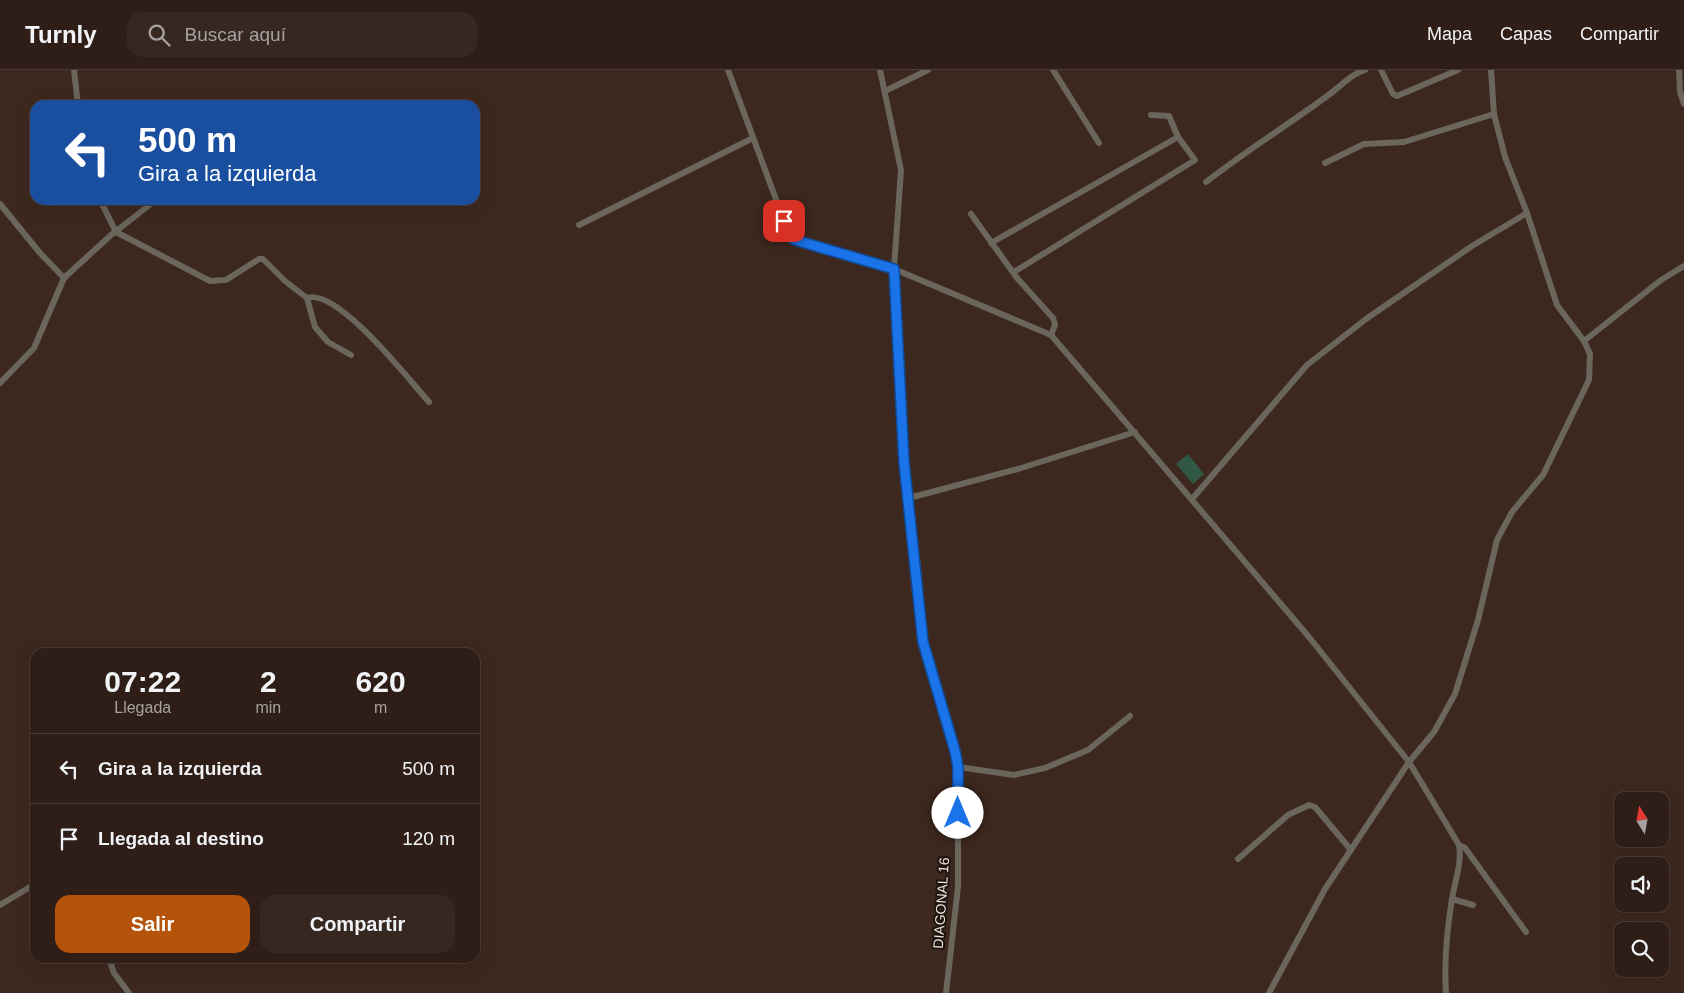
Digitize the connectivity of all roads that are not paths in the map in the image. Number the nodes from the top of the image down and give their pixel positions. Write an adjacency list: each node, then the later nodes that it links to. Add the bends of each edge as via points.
1 (74, 70): 12 (street)
2 (728, 70): 17 (street)
3 (928, 70): 11 (street)
4 (1053, 70): 18 (street)
5 (1365, 70): 20 (street, via 1348,78 1332,93)
6 (1382, 70): 7 (street, via 1397,96)
7 (1458, 70)
8 (1491, 70): 14 (street)
9 (1679, 70): 13 (street)
10 (881, 71): 11 (street, DIAGONAL 16)
11 (885, 91): 30 (street, DIAGONAL 16, via 901,170)
12 (77, 100)
13 (1684, 104)
14 (1494, 114): 19 (street, via 1404,142 1364,144); 25 (street, via 1505,157)
15 (1151, 115): 16 (street, via 1169,116)
16 (1178, 137): 28 (street); 31 (street, via 1194,160)
17 (753, 138): 26 (street); 30 (street, via 790,237)
18 (1099, 143)
19 (1325, 162)
20 (1206, 182)
21 (0, 204): 32 (street)
22 (102, 205): 27 (street)
23 (150, 205): 27 (street)
24 (971, 214): 28 (street)
25 (1527, 214): 35 (street, via 1557,306); 41 (street, via 1472,246 1366,318 1307,364)
26 (579, 225)
27 (116, 232): 32 (street); 33 (street, via 210,281 226,280 259,258 264,258 285,281)
28 (990, 243): 31 (street)
29 (1684, 266): 35 (street, via 1661,280)
30 (894, 269): 34 (street); 40 (street, DIAGONAL 16, via 904,462)
31 (1014, 272): 34 (street, via 1054,318 1056,325)
32 (64, 278): 37 (street, via 34,348)
33 (307, 298): 36 (street, via 316,327 328,342); 38 (street, via 317,296 340,307)
34 (1051, 335): 39 (street)
35 (1584, 341): 43 (street, via 1590,354 1589,380 1542,475 1512,512 1497,540 1456,694 1434,732)
36 (350, 355)
37 (0, 383)
38 (429, 402)
39 (1135, 432): 40 (street); 41 (street)
40 (909, 498): 44 (street, DIAGONAL 16, via 923,642)
41 (1192, 499): 43 (street)
42 (1130, 716): 44 (street, via 1088,750 1045,768 1014,775)
43 (1409, 762): 45 (street); 46 (street)
44 (958, 767): 55 (street, DIAGONAL 16, via 958,887)
45 (1459, 845): 49 (street, via 1459,865); 52 (street, via 1465,848)
46 (1351, 850): 47 (street, via 1315,807 1309,805 1288,815); 56 (street, via 1325,889)
47 (1238, 859)
48 (30, 887): 50 (street)
49 (1452, 899): 51 (street); 57 (street, via 1444,969)
50 (0, 905)
51 (1473, 905)
52 (1526, 932)
53 (111, 963): 54 (street)
54 (129, 993)
55 (946, 993)
56 (1269, 993)
57 (1446, 993)

